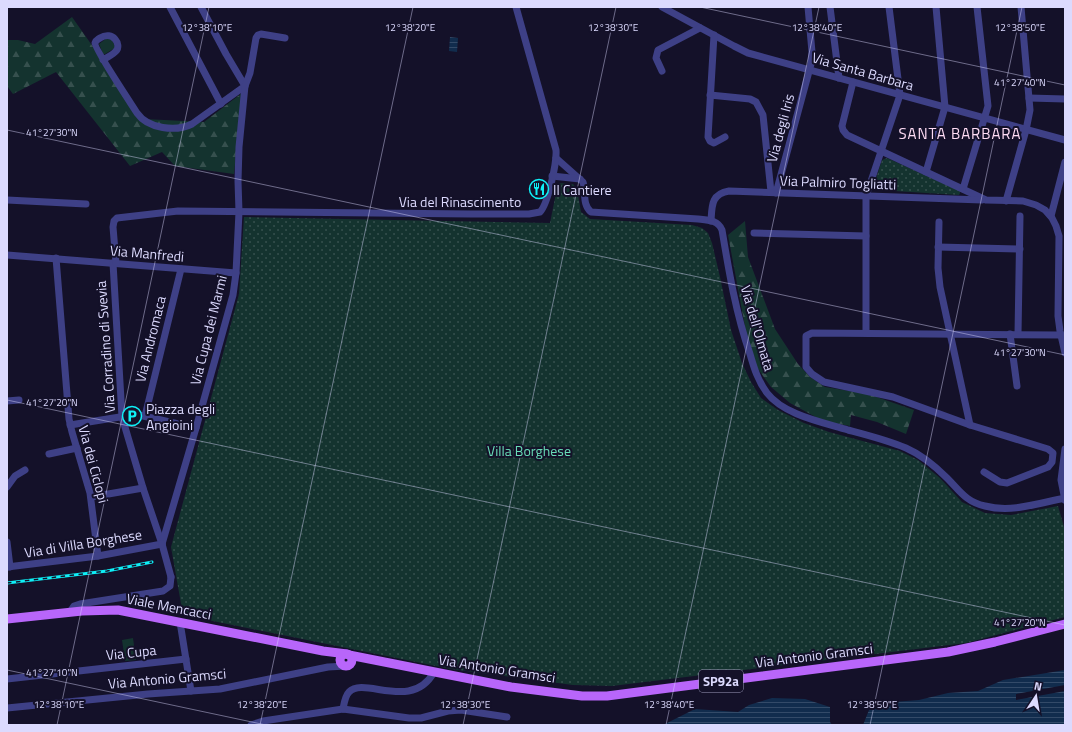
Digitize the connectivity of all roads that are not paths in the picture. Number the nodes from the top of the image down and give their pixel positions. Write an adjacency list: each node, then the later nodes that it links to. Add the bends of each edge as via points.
1 (170, 7): 24 (street)
2 (201, 7): 19 (street)
3 (516, 7): 31 (street, Via del Rinascimento, via 555,144)
4 (662, 7): 11 (street, Via Santa Barbara)
5 (808, 7): 15 (street, Via degli Iris, via 812,52)
6 (830, 7): 17 (street)
7 (889, 7): 21 (street)
8 (936, 7): 25 (street)
9 (977, 7): 26 (street, via 988,100)
10 (1021, 7): 22 (street)
11 (700, 28): 12 (street, Via Santa Barbara); 16 (street, via 658,50 656,58)
12 (714, 35): 15 (street, Via Santa Barbara, via 746,52); 20 (street)
13 (285, 38): 19 (street, Via Cupa dei Marmi, via 258,35)
14 (103, 60): 24 (street, via 137,113 148,124 158,127 190,125)
15 (809, 70): 17 (street, Via Santa Barbara); 37 (street, Via degli Iris)
16 (662, 72)
17 (838, 78): 18 (street, Via Santa Barbara)
18 (853, 82): 21 (street, Via Santa Barbara); 30 (street, via 842,123 843,130 849,136)
19 (246, 86): 24 (street); 43 (street, Via Cupa dei Marmi, via 238,162)
20 (710, 95): 28 (street, via 709,139 714,143); 37 (street, via 752,99 760,108)
21 (900, 95): 25 (street, Via Santa Barbara); 30 (street)
22 (1029, 98): 23 (street); 27 (street, via 1030,110)
23 (1065, 99)
24 (221, 104)
25 (945, 108): 26 (street, Via Santa Barbara); 33 (street)
26 (985, 119): 27 (street, Via Santa Barbara); 36 (street)
27 (1026, 130): 29 (street, Via Santa Barbara); 41 (street)
28 (725, 137)
29 (1065, 140)
30 (881, 151): 33 (street); 38 (street)
31 (556, 158): 34 (street, Via del Rinascimento); 35 (street)
32 (1065, 162): 45 (street)
33 (926, 172): 36 (street)
34 (552, 176): 35 (street); 43 (street, Via del Rinascimento, via 544,206 535,214)
35 (580, 179): 46 (street, via 584,185 587,208 592,212)
36 (963, 189): 40 (street)
37 (773, 193): 38 (street, Via Palmiro Togliatti); 46 (street, Via Palmiro Togliatti, via 722,192 713,202)
38 (866, 196): 40 (street, Via Palmiro Togliatti); 49 (street)
39 (7, 200): 42 (street)
40 (986, 200): 41 (street, Via Palmiro Togliatti)
41 (1006, 200): 45 (street, Via Palmiro Togliatti, via 1029,202)
42 (86, 204)
43 (239, 212): 54 (street, Via del Rinascimento, via 175,211 117,218 113,225); 56 (street, Via Cupa dei Marmi)
44 (1020, 216): 51 (street)
45 (1050, 216): 60 (street, via 1059,236 1058,311)
46 (711, 221): 78 (street, Via dell'Olmata, via 719,224 722,230 736,306 756,374 774,400 811,419 912,451 931,464 966,498 978,504 994,508 1012,508)
47 (939, 222): 50 (street)
48 (754, 233): 49 (street)
49 (866, 236): 57 (street)
50 (938, 247): 51 (street); 58 (street, via 940,287)
51 (1020, 249): 59 (street)
52 (7, 255): 53 (street, Via Manfredi)
53 (56, 258): 54 (street, Via Manfredi); 67 (street, Via dei Ciclopi)
54 (115, 263): 55 (street, Via Manfredi); 66 (street, Via Corradino di Svevia)
55 (181, 268): 56 (street, Via Manfredi); 65 (street, Via Andromaca)
56 (236, 273): 69 (street, Via Cupa dei Marmi, via 233,296)
57 (866, 333): 58 (street); 68 (street, via 808,334 805,340 807,369 815,377 829,384 893,397)
58 (951, 334): 59 (street); 68 (street)
59 (1014, 334): 60 (street); 62 (street)
60 (1061, 335): 61 (street)
61 (1065, 353)
62 (1017, 386)
63 (19, 400): 64 (street)
64 (7, 401)
65 (145, 416): 66 (street); 69 (street)
66 (122, 417): 67 (street); 76 (street, Via Corradino di Svevia)
67 (70, 425): 70 (street, Via dei Ciclopi)
68 (970, 425): 74 (street, via 1053,453 1052,462 1048,467 1011,482 1002,482)
69 (196, 428): 80 (street, Via Cupa dei Marmi)
70 (77, 448): 72 (street); 77 (street, Via dei Ciclopi)
71 (1065, 449): 78 (street, via 1061,478)
72 (49, 454)
73 (25, 470): 75 (street, via 15,476)
74 (984, 472)
75 (7, 487)
76 (143, 488): 77 (street); 80 (street, Via Corradino di Svevia)
77 (91, 497): 81 (street, Via dei Ciclopi)
78 (1065, 498)
79 (7, 542): 82 (street)
80 (162, 544): 81 (street, Via di Villa Borghese); 83 (street, bridge, via 171,577 171,584 166,590 80,604 74,606)
81 (98, 556): 82 (street, Via di Villa Borghese)
82 (9, 567)
83 (70, 612): 84 (main road, Viale Mencacci); 85 (main road, Viale Mencacci, via 115,610)
84 (7, 619)
85 (180, 622): 87 (street); 88 (main road, Viale Mencacci, via 323,651)
86 (1065, 624): 89 (main road, Via Antonio Gramsci / SP92a, via 948,652 607,696 532,690)
87 (186, 659): 90 (street, Via Cupa); 91 (street)
88 (345, 660): 89 (main road, Via Antonio Gramsci / SP92a, via 376,661); 91 (street, Via Antonio Gramsci, via 328,667 220,689)
89 (434, 672): 93 (street, via 424,684 407,692 353,689 347,695)
90 (7, 679)
91 (191, 691): 92 (street, Via Antonio Gramsci)
92 (7, 708)
93 (343, 709): 94 (street, via 409,718 461,710); 95 (street, via 263,721)
94 (507, 716)
95 (252, 725)

